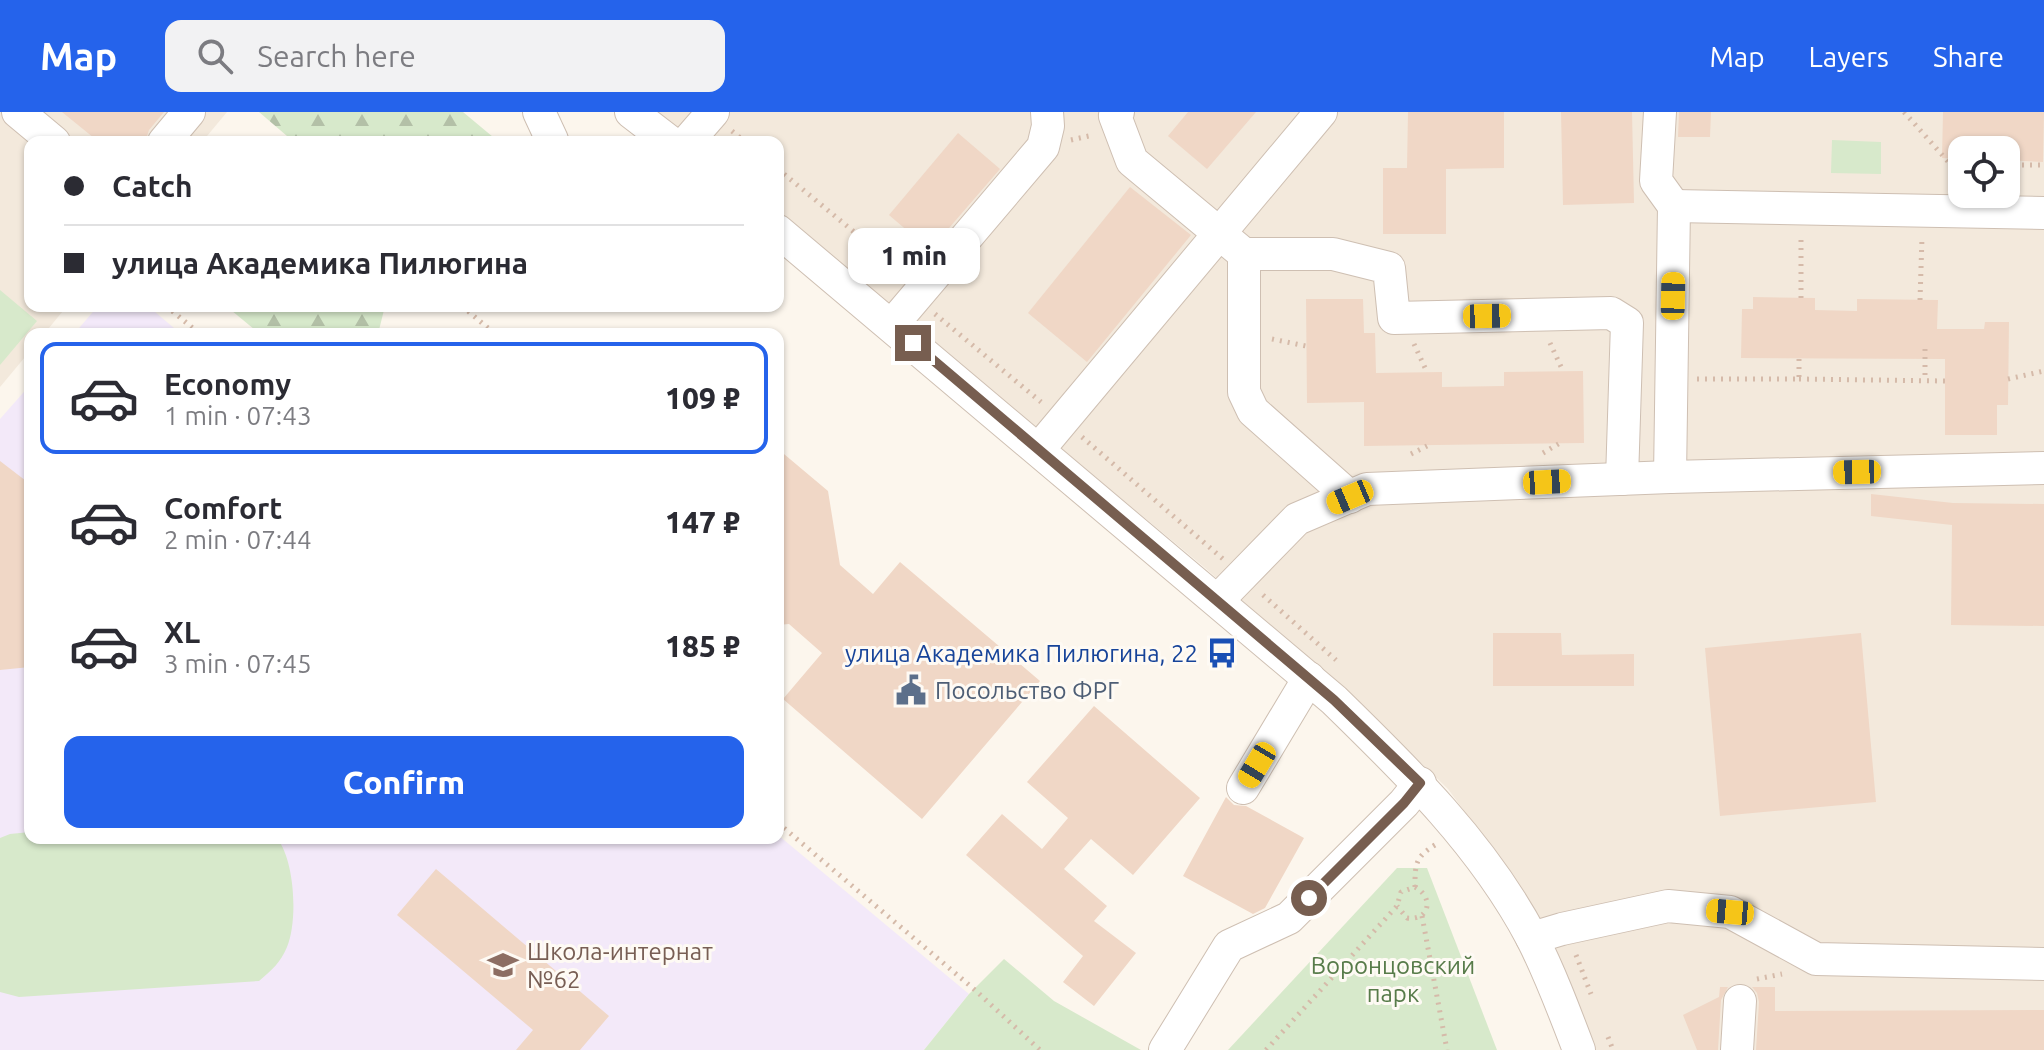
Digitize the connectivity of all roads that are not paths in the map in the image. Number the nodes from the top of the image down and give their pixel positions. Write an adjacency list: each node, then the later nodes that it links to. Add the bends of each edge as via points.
1 (18, 112): 9 (street)
2 (189, 112): 10 (street)
3 (631, 112): 11 (street)
4 (713, 112): 12 (street)
5 (1047, 112): 17 (street, via 1043,147)
6 (1321, 112): 16 (street)
7 (1660, 112): 13 (street, via 1656,181)
8 (1119, 120): 16 (street, via 1132,161)
9 (47, 136)
10 (169, 136)
11 (662, 136)
12 (692, 136)
13 (1674, 206): 14 (street); 20 (street)
14 (2044, 213)
15 (784, 236): 17 (street)
16 (1231, 244): 18 (street); 21 (street, via 1333,254 1389,268 1394,318 1611,313 1627,323); 22 (street, via 1244,392 1253,411)
17 (892, 325): 18 (street)
18 (1039, 449): 23 (street)
19 (2044, 468): 20 (street)
20 (1670, 477): 21 (street)
21 (1622, 479): 22 (street, via 1367,489)
22 (1350, 497): 23 (street, via 1297,519)
23 (1218, 600): 24 (street)
24 (1309, 678): 25 (street); 26 (street)
25 (1420, 783): 27 (street, via 1464,835); 30 (street, via 1289,918 1229,946)
26 (1243, 788)
27 (1532, 938): 28 (street, via 1668,906 1730,912 1816,959); 31 (street)
28 (2044, 964)
29 (1740, 1001): 32 (street)
30 (1165, 1050)
31 (1579, 1050)
32 (1737, 1050)

